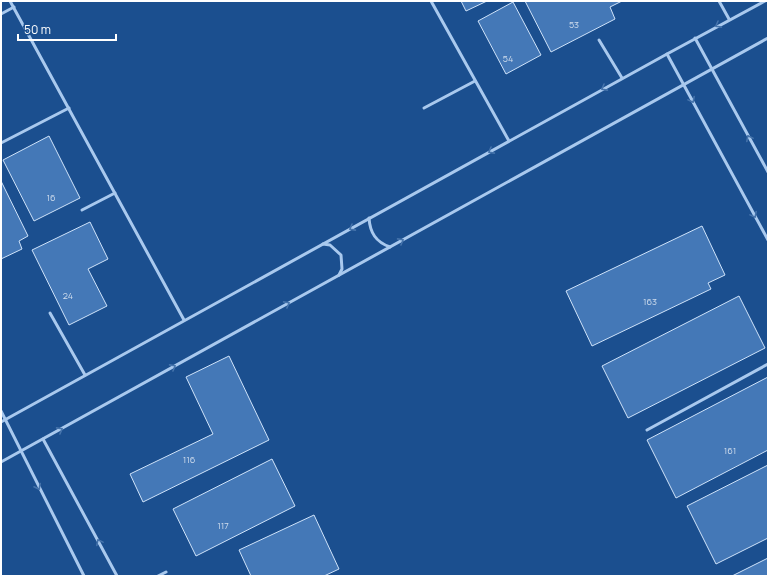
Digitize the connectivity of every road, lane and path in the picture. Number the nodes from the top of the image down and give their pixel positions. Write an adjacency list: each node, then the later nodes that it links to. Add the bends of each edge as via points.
1 (10, 1): 6 (lane)
2 (436, 1): 5 (lane)
3 (719, 1): 8 (lane)
4 (765, 1): 8 (lane)
5 (432, 2): 15 (lane)
6 (14, 7): 7 (lane); 17 (lane)
7 (1, 14)
8 (729, 19): 9 (lane, one-way to 9)
9 (695, 38): 12 (lane); 13 (lane)
10 (768, 38): 13 (lane)
11 (599, 40): 14 (lane)
12 (667, 54): 14 (lane); 16 (lane)
13 (712, 69): 16 (lane); 21 (lane, one-way to 13)
14 (622, 78): 19 (lane, one-way to 19)
15 (475, 81): 18 (lane); 19 (lane)
16 (684, 84): 25 (lane, one-way to 25); 27 (lane, one-way to 16)
17 (69, 108): 20 (lane); 22 (lane)
18 (424, 108)
19 (508, 141): 24 (lane, one-way to 24)
20 (1, 143)
21 (768, 172)
22 (115, 193): 23 (lane); 30 (lane)
23 (82, 210)
24 (369, 218): 26 (lane, one-way to 26); 27 (lane, via 372,234)
25 (768, 240)
26 (323, 244): 28 (lane, via 330,245 341,255 342,269); 30 (lane)
27 (390, 247): 28 (lane)
28 (339, 276): 37 (lane, one-way to 28)
29 (50, 313): 32 (lane)
30 (184, 320): 32 (lane)
31 (768, 364): 36 (lane)
32 (85, 375): 34 (lane)
33 (1, 411): 34 (lane)
34 (6, 419): 35 (lane); 38 (lane)
35 (1, 422)
36 (647, 430)
37 (43, 439): 38 (lane); 42 (lane, one-way to 37)
38 (20, 452): 39 (lane); 41 (lane, one-way to 41)
39 (1, 462)
40 (166, 572): 43 (lane)
41 (84, 576)
42 (117, 576)
43 (158, 576)

